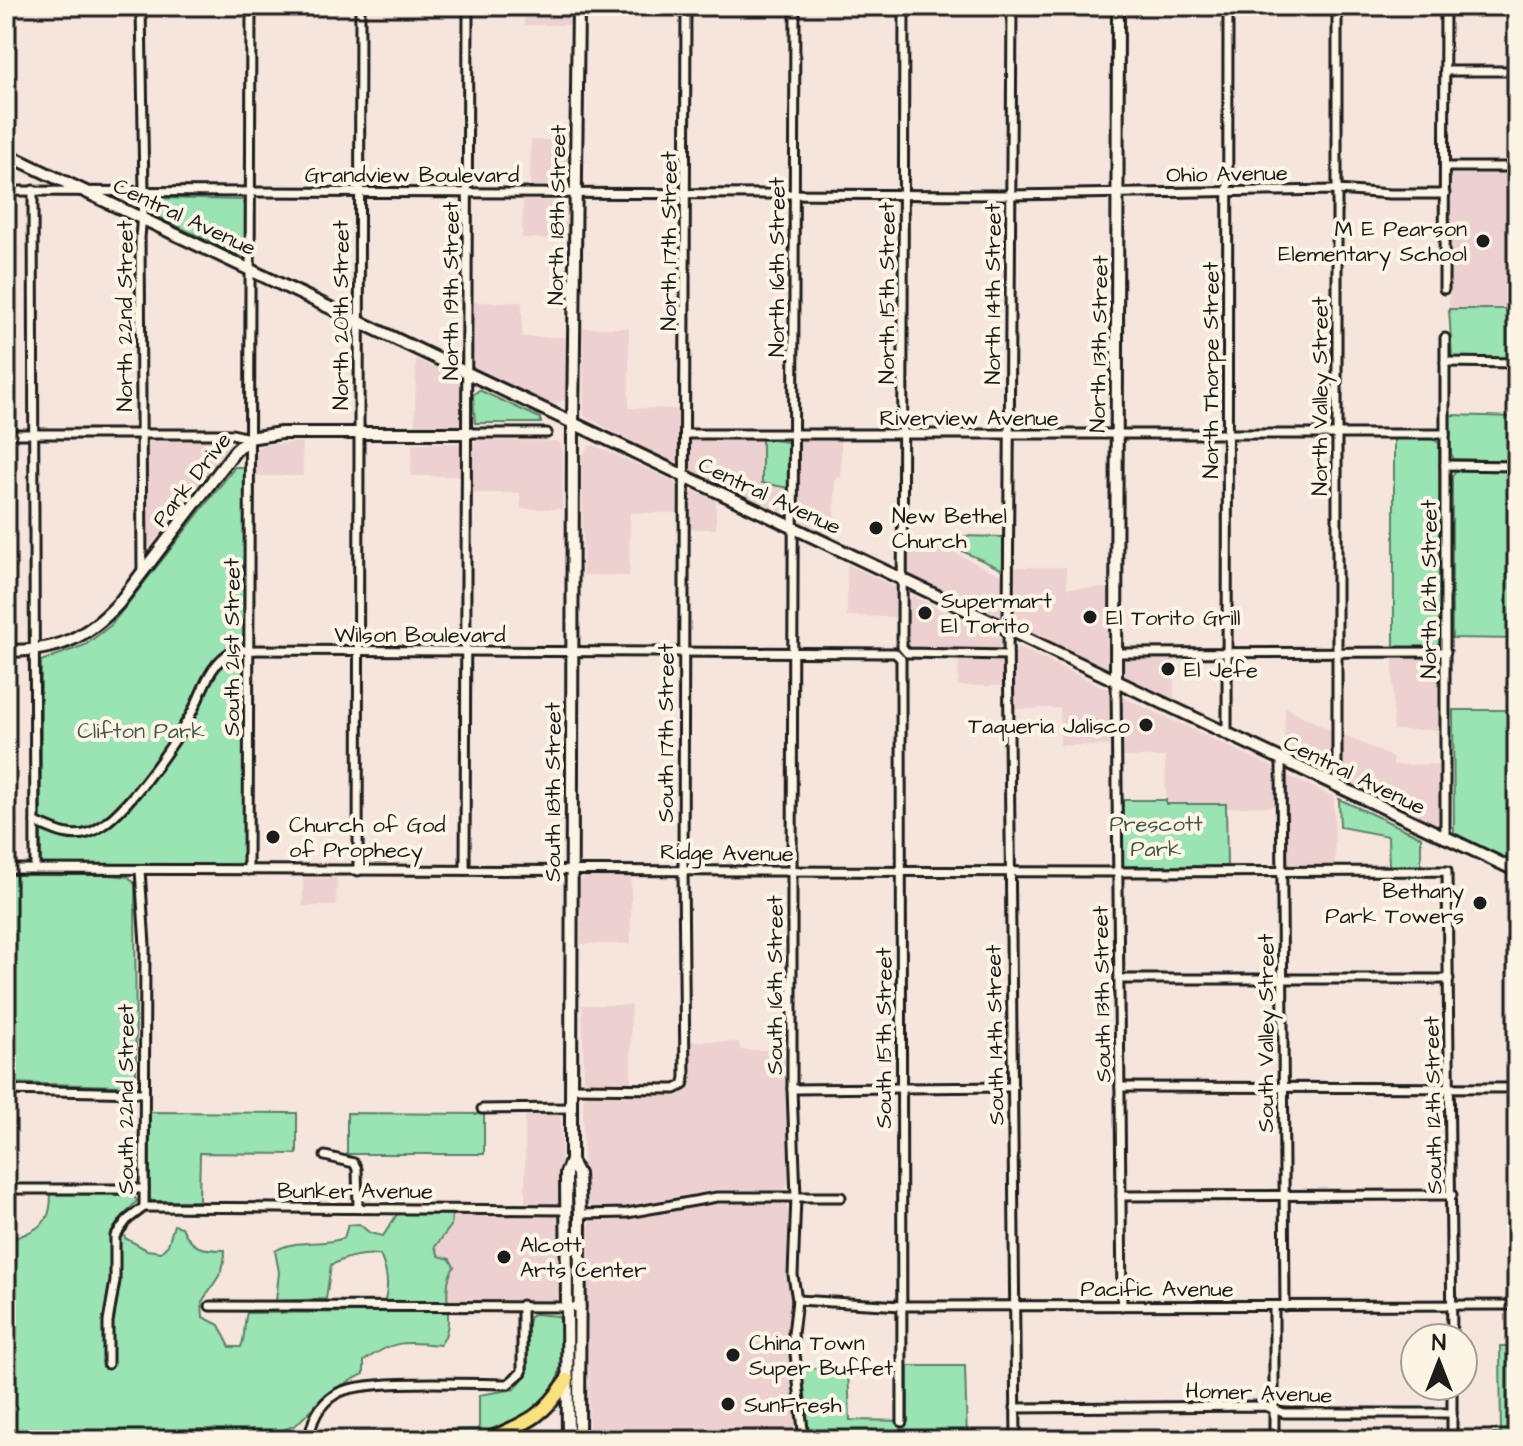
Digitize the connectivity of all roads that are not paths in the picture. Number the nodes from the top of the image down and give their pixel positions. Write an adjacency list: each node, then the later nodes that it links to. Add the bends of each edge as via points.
1 (141, 6): 24 (street, North 22nd Street)
2 (251, 6): 25 (street, South 21st Street)
3 (360, 6): 27 (street, North 20th Street)
4 (468, 6): 26 (street, North 19th Street)
5 (578, 6): 28 (main road, North 18th Street)
6 (686, 6): 29 (street, North 17th Street)
7 (795, 6): 30 (street, North 16th Street)
8 (904, 6): 32 (street, North 15th Street)
9 (1012, 6): 34 (street, North 14th Street)
10 (1118, 6): 31 (main road, North 13th Street)
11 (1228, 6): 21 (street, North Thorpe Street)
12 (1337, 6): 22 (street, North Valley Street)
13 (1445, 6): 14 (street)
14 (1445, 71): 15 (street); 17 (street)
15 (1517, 71)
16 (6, 154): 20 (main road, Central Avenue)
17 (1445, 167): 18 (street); 33 (street)
18 (1517, 167)
19 (33, 190): 20 (street, Grandview Boulevard); 23 (street, Grandview Boulevard); 48 (street)
20 (82, 190): 24 (street, Grandview Boulevard); 35 (main road, Central Avenue)
21 (1229, 190): 22 (street, Ohio Avenue); 31 (street, Ohio Avenue); 52 (street, North Thorpe Street)
22 (1337, 190): 33 (street, Ohio Avenue); 53 (street, North Valley Street)
23 (6, 191)
24 (144, 191): 25 (street, Grandview Boulevard); 35 (street, North 22nd Street)
25 (250, 192): 27 (street, Grandview Boulevard); 36 (street, South 21st Street)
26 (468, 192): 27 (street, Grandview Boulevard); 28 (street, Grandview Boulevard); 42 (street, North 19th Street)
27 (359, 193): 38 (street, North 20th Street)
28 (576, 193): 29 (street, Grandview Boulevard); 43 (main road, North 18th Street)
29 (686, 193): 30 (street, Grandview Boulevard); 50 (street, North 17th Street)
30 (794, 193): 32 (street, Grandview Boulevard); 51 (street, North 16th Street)
31 (1120, 193): 34 (street, Ohio Avenue); 57 (main road, North 13th Street)
32 (905, 194): 34 (street, Grandview Boulevard); 55 (street, North 15th Street)
33 (1445, 194): 37 (street)
34 (1010, 195): 56 (street, North 14th Street)
35 (142, 217): 36 (main road, Central Avenue); 49 (street, North 22nd Street)
36 (250, 269): 38 (main road, Central Avenue); 58 (street, South 21st Street)
37 (1444, 289)
38 (359, 321): 42 (main road, Central Avenue); 44 (street, North 20th Street)
39 (1445, 338): 40 (street, North 12th Street)
40 (1445, 362): 41 (street); 54 (street, North 12th Street)
41 (1517, 363)
42 (467, 374): 43 (main road, Central Avenue); 45 (street, North 19th Street)
43 (573, 424): 61 (main road, Central Avenue); 71 (main road, South 18th Street)
44 (358, 433): 45 (main road, Park Drive); 58 (main road, Park Drive); 69 (street, North 20th Street)
45 (469, 433): 46 (street, Park Drive); 70 (street, North 19th Street)
46 (547, 433)
47 (6, 434): 48 (street)
48 (34, 434): 49 (street); 68 (street)
49 (141, 434): 58 (street); 63 (street)
50 (685, 434): 51 (street, Riverview Avenue); 61 (street, North 17th Street)
51 (794, 434): 55 (street, Riverview Avenue); 62 (street, North 16th Street)
52 (1227, 434): 53 (street, Riverview Avenue); 57 (street, Riverview Avenue); 72 (street, North Thorpe Street)
53 (1336, 434): 54 (street, Riverview Avenue); 73 (street, North Valley Street)
54 (1445, 434): 59 (street, North 12th Street)
55 (903, 435): 56 (street, Riverview Avenue); 64 (street, North 15th Street)
56 (1010, 435): 57 (street, Riverview Avenue); 65 (street, North 14th Street)
57 (1117, 435): 78 (main road, North 13th Street)
58 (249, 438): 63 (main road, Park Drive); 66 (street, South 21st Street)
59 (1445, 465): 60 (street); 74 (street, North 12th Street)
60 (1517, 466)
61 (684, 477): 62 (main road, Central Avenue); 75 (street, South 17th Street)
62 (793, 529): 64 (main road, Central Avenue); 76 (street, South 16th Street)
63 (142, 574): 68 (main road, Park Drive, via 100,624)
64 (902, 580): 65 (main road, Central Avenue); 77 (street, South 15th Street)
65 (1008, 630): 79 (street, South 14th Street); 80 (main road, Central Avenue)
66 (249, 650): 69 (street, Wilson Boulevard); 84 (street, Wilson Boulevard, via 224,655 211,670 190,714 137,792 103,826 72,835); 91 (street, South 21st Street)
67 (6, 651): 68 (main road, Park Drive)
68 (36, 651): 84 (street)
69 (358, 652): 70 (street, Wilson Boulevard); 93 (street, North 20th Street)
70 (466, 652): 71 (street, Wilson Boulevard); 92 (street, North 19th Street)
71 (573, 652): 75 (street, Wilson Boulevard); 88 (main road, South 18th Street)
72 (1228, 652): 73 (street); 78 (street); 81 (street, North Thorpe Street)
73 (1337, 652): 74 (street); 83 (street, North Valley Street)
74 (1446, 652): 85 (street, North 12th Street)
75 (684, 653): 76 (street, Wilson Boulevard); 89 (street, South 17th Street)
76 (792, 653): 77 (street, Wilson Boulevard); 94 (street, South 16th Street)
77 (901, 653): 79 (street, Wilson Boulevard); 95 (street, South 15th Street)
78 (1117, 653): 80 (main road, North 13th Street)
79 (1008, 655): 96 (street, South 14th Street)
80 (1116, 682): 81 (main road, Central Avenue); 100 (street, South 13th Street)
81 (1227, 733): 82 (main road, Central Avenue)
82 (1281, 761): 83 (main road, Central Avenue); 97 (street, South Valley Street)
83 (1337, 787): 85 (main road, Central Avenue)
84 (35, 822): 86 (street)
85 (1445, 839): 99 (main road, Central Avenue)
86 (35, 868): 87 (street, Ridge Avenue); 90 (street, Ridge Avenue)
87 (6, 869)
88 (571, 869): 89 (street, Ridge Avenue); 92 (street, Ridge Avenue); 106 (main road, South 18th Street)
89 (683, 869): 94 (street, Ridge Avenue); 106 (street, South 17th Street, via 683,1085)
90 (140, 870): 91 (street, Ridge Avenue); 113 (street, South 22nd Street)
91 (248, 870): 93 (street, Ridge Avenue)
92 (465, 870): 93 (street, Ridge Avenue)
93 (358, 871)
94 (792, 871): 95 (street, Ridge Avenue); 110 (street, South 16th Street)
95 (901, 871): 96 (street, Ridge Avenue); 111 (street, South 15th Street)
96 (1010, 871): 100 (street, Ridge Avenue); 104 (street, South 14th Street)
97 (1282, 871): 98 (street, Ridge Avenue); 100 (street, Ridge Avenue); 102 (street, South Valley Street)
98 (1447, 871): 103 (street, South 12th Street)
99 (1517, 871)
100 (1118, 872): 101 (street, South 13th Street)
101 (1119, 979): 102 (street); 105 (street, South 13th Street)
102 (1283, 979): 103 (street); 107 (street, South Valley Street)
103 (1449, 979): 108 (street, South 12th Street)
104 (1013, 1087): 111 (street); 134 (street, South 14th Street)
105 (1120, 1087): 107 (street); 121 (street, South 13th Street)
106 (571, 1088): 114 (main road, South 18th Street)
107 (1284, 1088): 108 (street); 122 (street, South Valley Street)
108 (1450, 1088): 109 (street); 120 (street, South 12th Street)
109 (1517, 1088)
110 (792, 1089): 111 (street); 123 (street, South 16th Street)
111 (901, 1089): 133 (street, South 15th Street)
112 (6, 1090): 113 (street)
113 (144, 1093): 119 (street, South 22nd Street)
114 (571, 1108): 115 (street); 117 (main road, South 18th Street)
115 (482, 1109)
116 (325, 1156): 126 (street, via 354,1163)
117 (571, 1161): 127 (main road, South 18th Street); 128 (main road, South 18th Street, via 578,1174)
118 (6, 1189): 119 (street)
119 (144, 1189): 125 (street, South 22nd Street)
120 (1452, 1195): 122 (street); 138 (street, South 12th Street)
121 (1121, 1196): 122 (street); 135 (street, South 13th Street)
122 (1284, 1196): 137 (street, South Valley Street)
123 (796, 1197): 124 (street); 128 (street, via 717,1197 627,1213); 129 (street, South 16th Street)
124 (841, 1197)
125 (144, 1207): 126 (street, Bunker Avenue); 142 (street, South 22nd Street, via 115,1236)
126 (358, 1208): 127 (street, Bunker Avenue)
127 (566, 1210): 139 (main road, South 18th Street)
128 (580, 1214): 140 (main road, South 18th Street)
129 (797, 1300): 133 (street, Pacific Avenue); 153 (street, South 16th Street, via 793,1334)
130 (522, 1305): 132 (street); 139 (street); 150 (street, via 522,1372 508,1384 360,1385 335,1394 316,1414)
131 (1517, 1305): 138 (street, Pacific Avenue)
132 (210, 1306)
133 (902, 1306): 134 (street, Pacific Avenue); 148 (street, South 15th Street)
134 (1015, 1306): 135 (street, Pacific Avenue); 145 (street, South 14th Street)
135 (1122, 1306): 136 (street, Pacific Avenue)
136 (1274, 1306): 137 (street, Pacific Avenue); 146 (street)
137 (1285, 1306): 138 (street, Pacific Avenue)
138 (1452, 1306): 141 (street, South 12th Street)
139 (567, 1307): 140 (street); 143 (main road, South 18th Street)
140 (581, 1307): 149 (main road, South 18th Street)
141 (1452, 1322)
142 (108, 1364)
143 (567, 1380): 151 (highway, via 539,1415); 152 (main road, South 18th Street)
144 (1452, 1402): 147 (street)
145 (1015, 1408): 146 (street, Homer Avenue); 154 (street, South 14th Street)
146 (1274, 1410): 147 (street, Homer Avenue); 155 (street)
147 (1452, 1413): 156 (street)
148 (902, 1422)
149 (581, 1437)
150 (310, 1440)
151 (487, 1440)
152 (568, 1440)
153 (804, 1440)
154 (1016, 1440)
155 (1274, 1440)
156 (1452, 1440)

